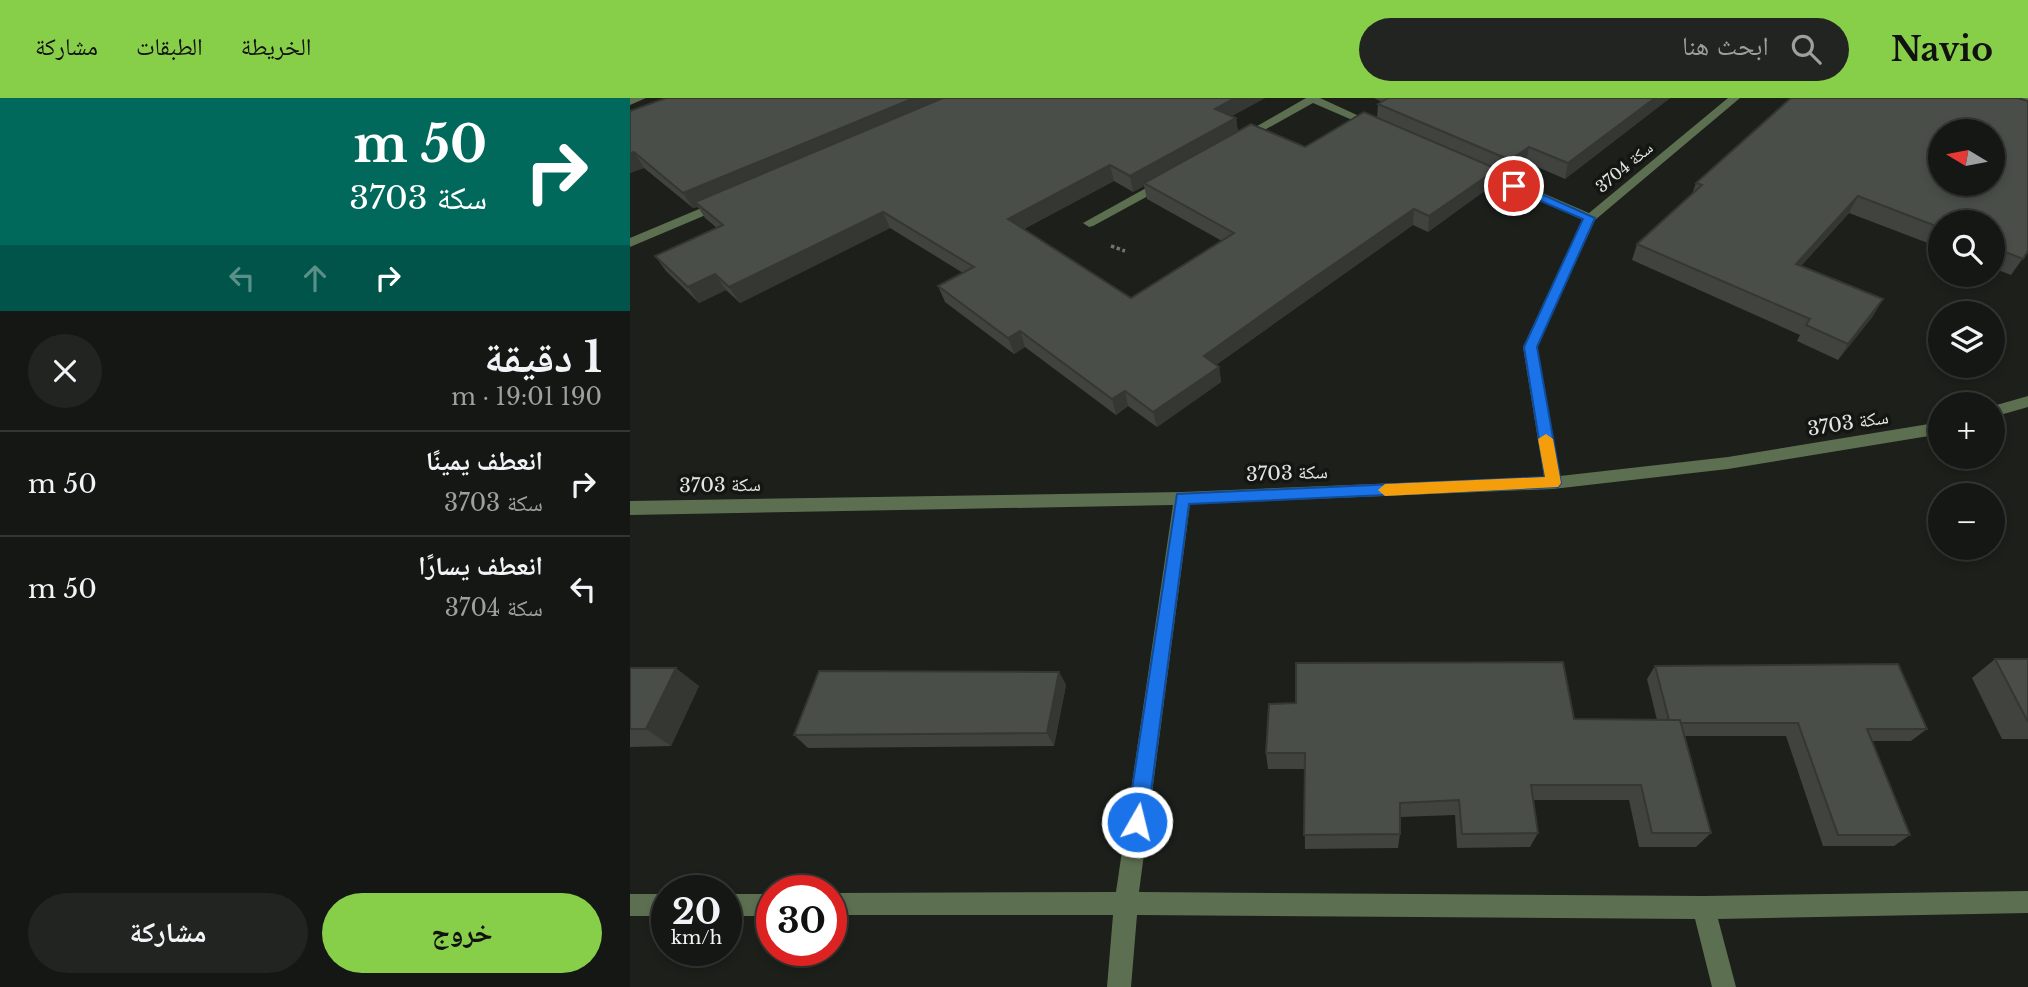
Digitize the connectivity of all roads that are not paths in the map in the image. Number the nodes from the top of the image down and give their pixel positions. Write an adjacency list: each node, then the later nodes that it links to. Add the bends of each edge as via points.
1 (641, 98): 4 (street)
2 (1311, 98): 5 (street); 6 (street)
3 (1726, 101): 10 (street, سكة 3704)
4 (630, 102)
5 (1388, 131)
6 (1230, 145)
7 (1464, 164): 10 (street)
8 (1183, 171): 11 (street)
9 (731, 200): 12 (street)
10 (1590, 218): 16 (street, سكة 3704, via 1530,347)
11 (1089, 223)
12 (630, 243)
13 (2028, 401): 14 (street)
14 (2005, 408)
15 (1928, 430): 16 (street, سكة 3703, via 1728,464)
16 (1553, 483): 17 (street, سكة 3703)
17 (1182, 498): 18 (street, سكة 3703); 20 (street)
18 (630, 508)
19 (2028, 902): 24 (street)
20 (1126, 903): 21 (street); 24 (street); 25 (street)
21 (847, 904)
22 (630, 905): 23 (street)
23 (651, 905)
24 (1704, 908): 26 (street)
25 (1119, 987)
26 (1724, 987)

